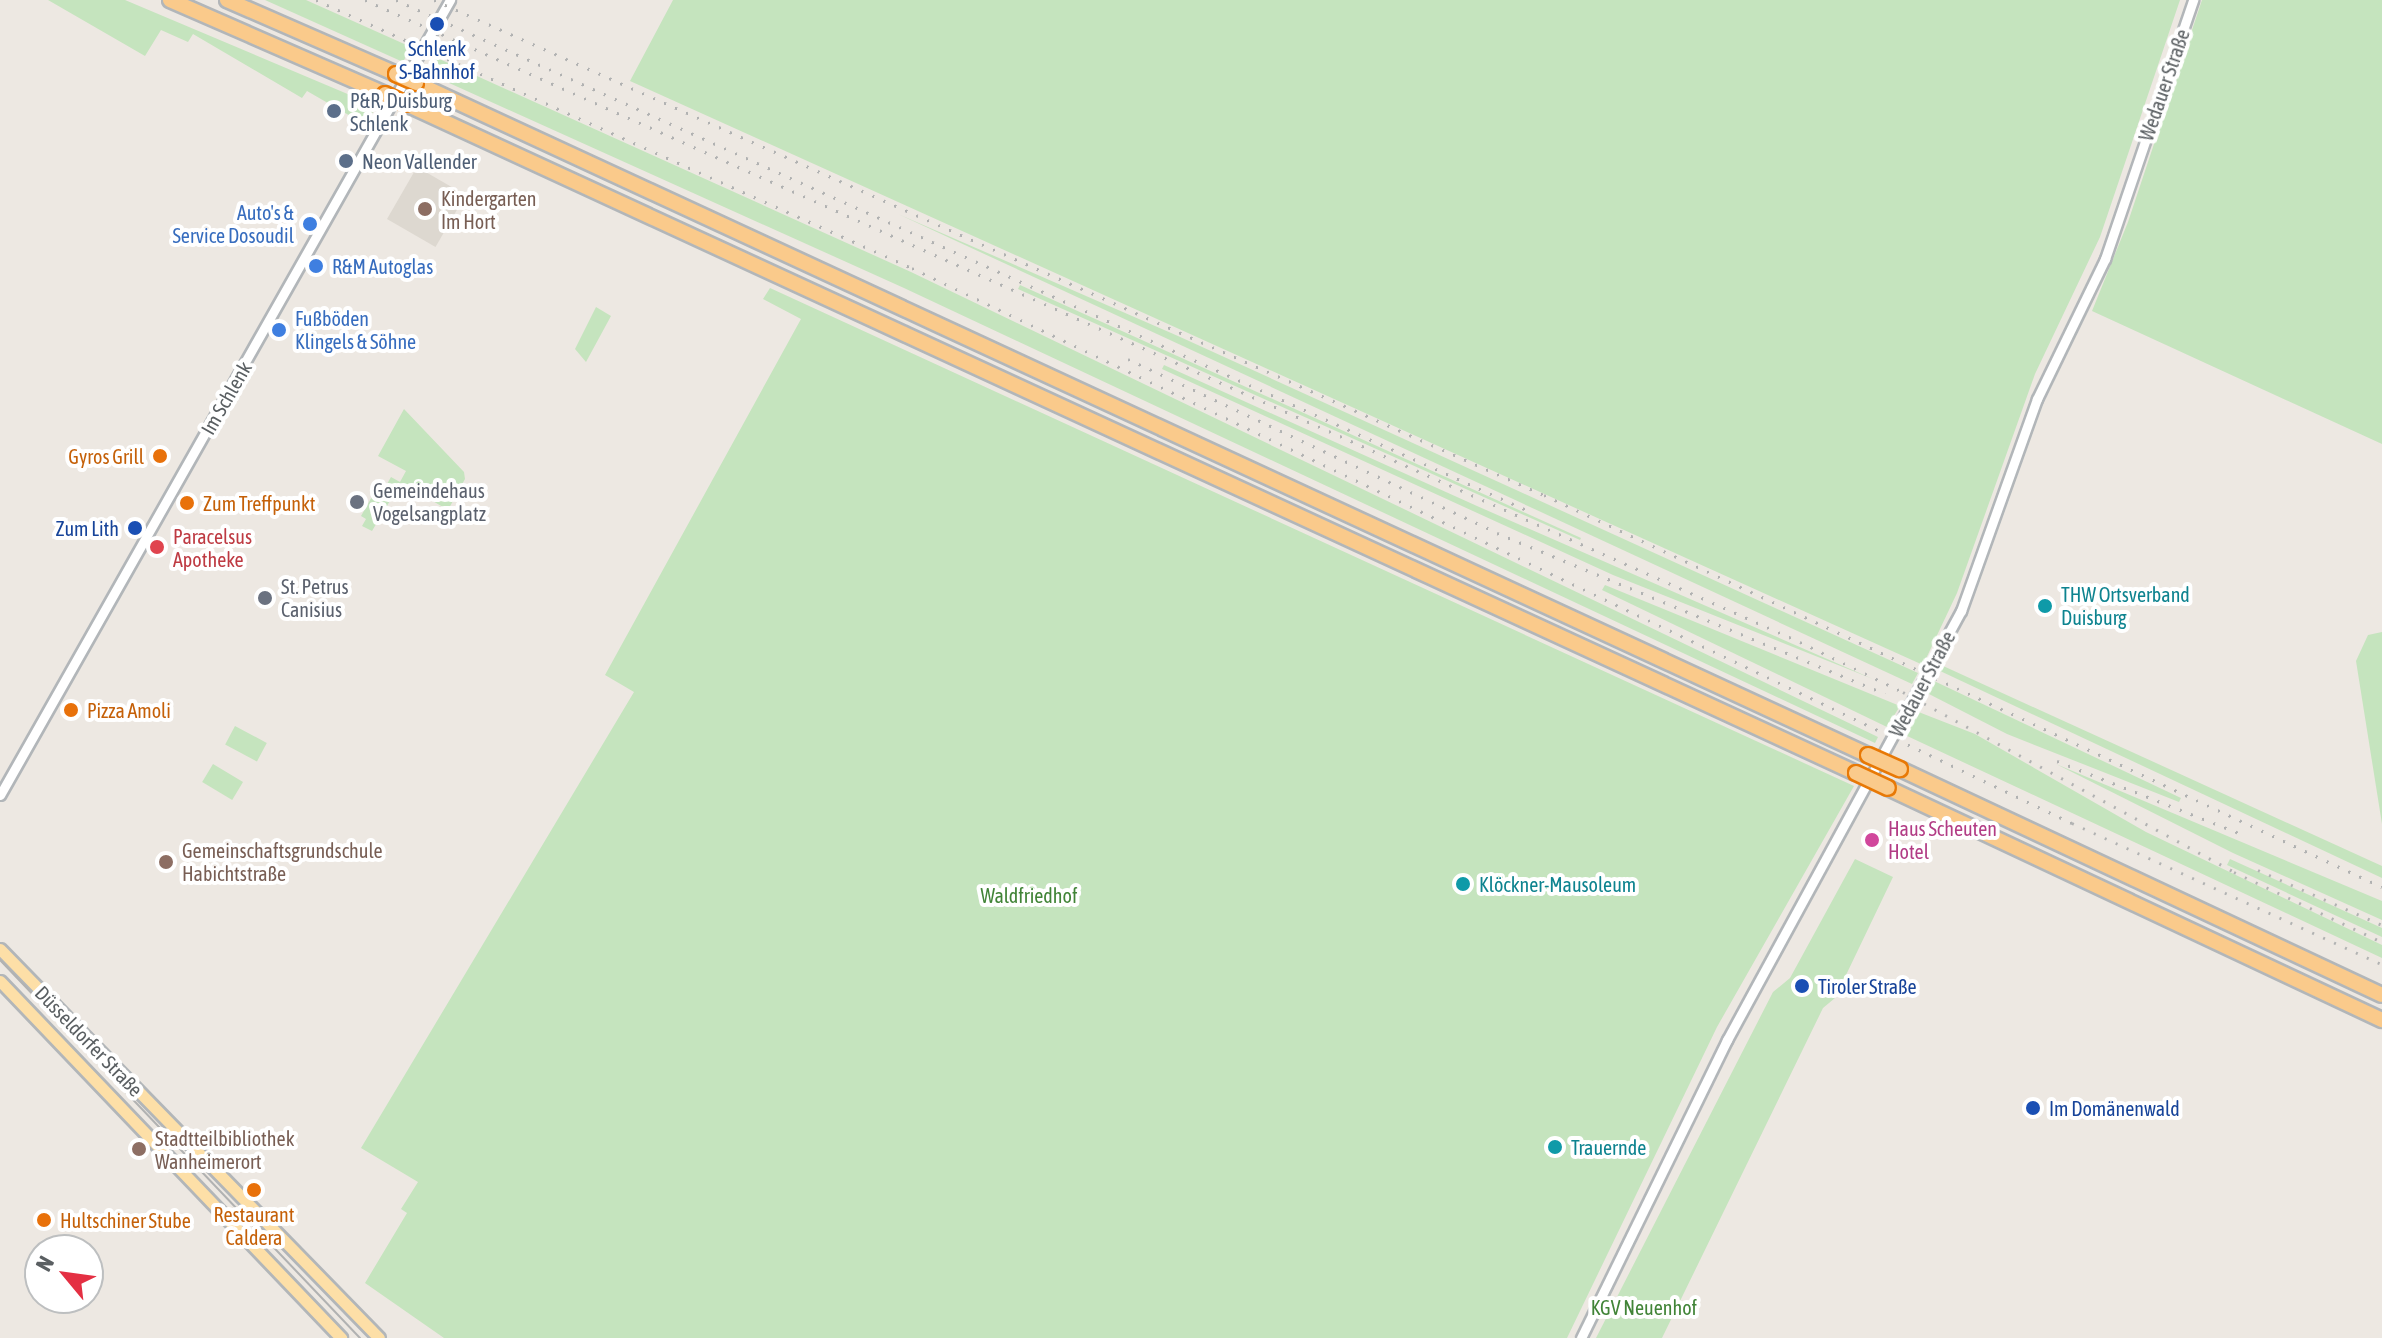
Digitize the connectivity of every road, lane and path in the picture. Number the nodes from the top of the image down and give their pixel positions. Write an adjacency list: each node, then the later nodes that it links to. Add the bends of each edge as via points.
1 (170, 0): 9 (highway, bridge, via 385,94)
2 (227, 0): 8 (highway, bridge)
3 (450, 0): 5 (street, Im Schlenk)
4 (2193, 0): 12 (street, Wedauer Straße, via 2105,259 2037,399 1961,611 1727,1040)
5 (0, 795)
6 (0, 949): 11 (main road, Düsseldorfer Straße)
7 (0, 981): 10 (main road, Düsseldorfer Straße)
8 (2382, 993)
9 (2382, 1020)
10 (341, 1338)
11 (379, 1338)
12 (1581, 1338)

